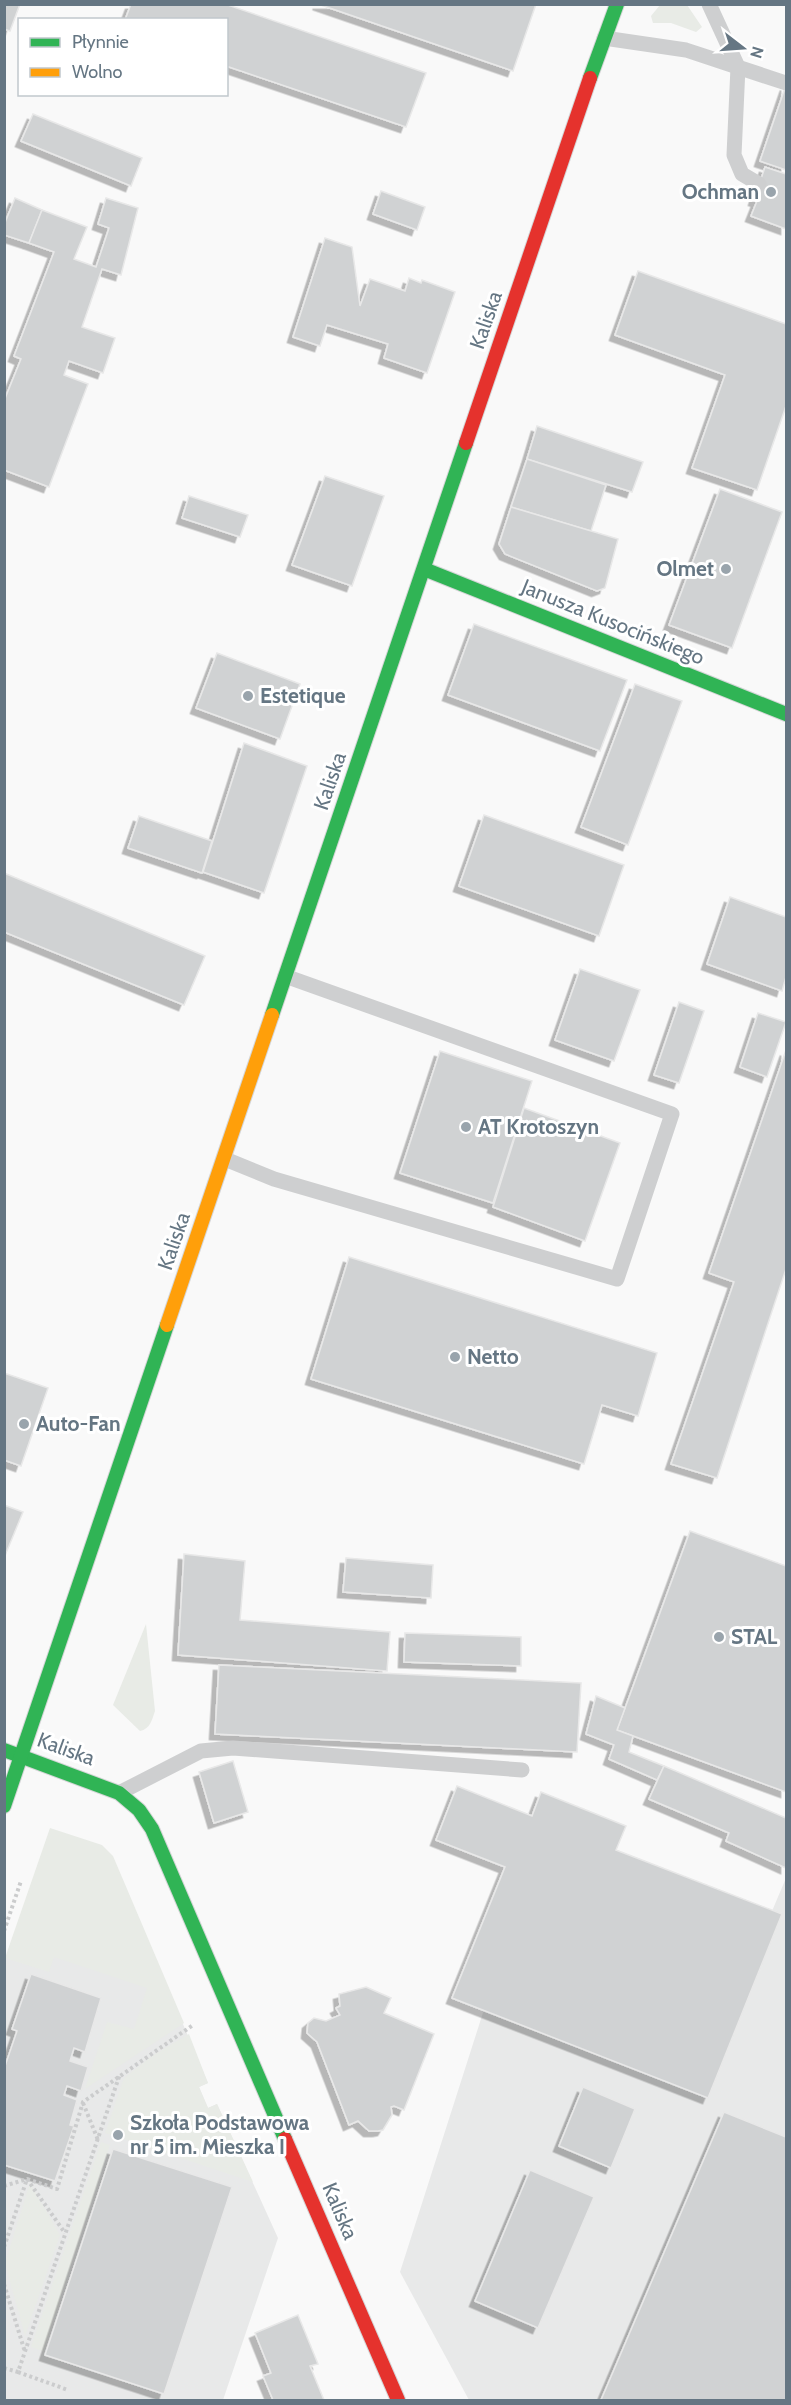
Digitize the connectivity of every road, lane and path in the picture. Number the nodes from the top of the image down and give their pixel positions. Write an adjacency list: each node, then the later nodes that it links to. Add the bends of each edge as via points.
1 (617, 4): 3 (street, Kaliska)
2 (708, 4): 4 (lane)
3 (604, 38): 4 (lane, via 686,50); 7 (street, Kaliska)
4 (738, 67): 5 (lane); 6 (lane, via 735,155 742,174)
5 (786, 83)
6 (759, 184)
7 (424, 569): 8 (street, Janusza Kusocińskiego); 9 (street, Kaliska)
8 (786, 714)
9 (285, 976): 10 (street, Kaliska); 10 (lane, via 672,1114 616,1279 274,1179)
10 (225, 1159): 12 (street, Kaliska)
11 (4, 1750): 12 (street)
12 (21, 1756): 14 (street, Kaliska); 15 (street)
13 (522, 1770): 14 (lane, via 233,1748 201,1751)
14 (119, 1793): 31 (street, Kaliska, via 139,1810 152,1829)
15 (4, 1806)
16 (21, 1881): 17 (path)
17 (4, 1931)
18 (193, 2025): 19 (path)
19 (120, 2074): 20 (path); 21 (path)
20 (83, 2102): 21 (path); 22 (path, via 57,2189)
21 (98, 2140): 24 (path)
22 (27, 2179): 23 (path); 24 (path); 25 (path)
23 (4, 2186)
24 (66, 2234): 27 (path)
25 (4, 2247)
26 (4, 2284): 27 (path)
27 (25, 2352): 29 (path)
28 (4, 2368): 29 (path)
29 (18, 2372): 30 (path)
30 (68, 2390)
31 (398, 2400)

